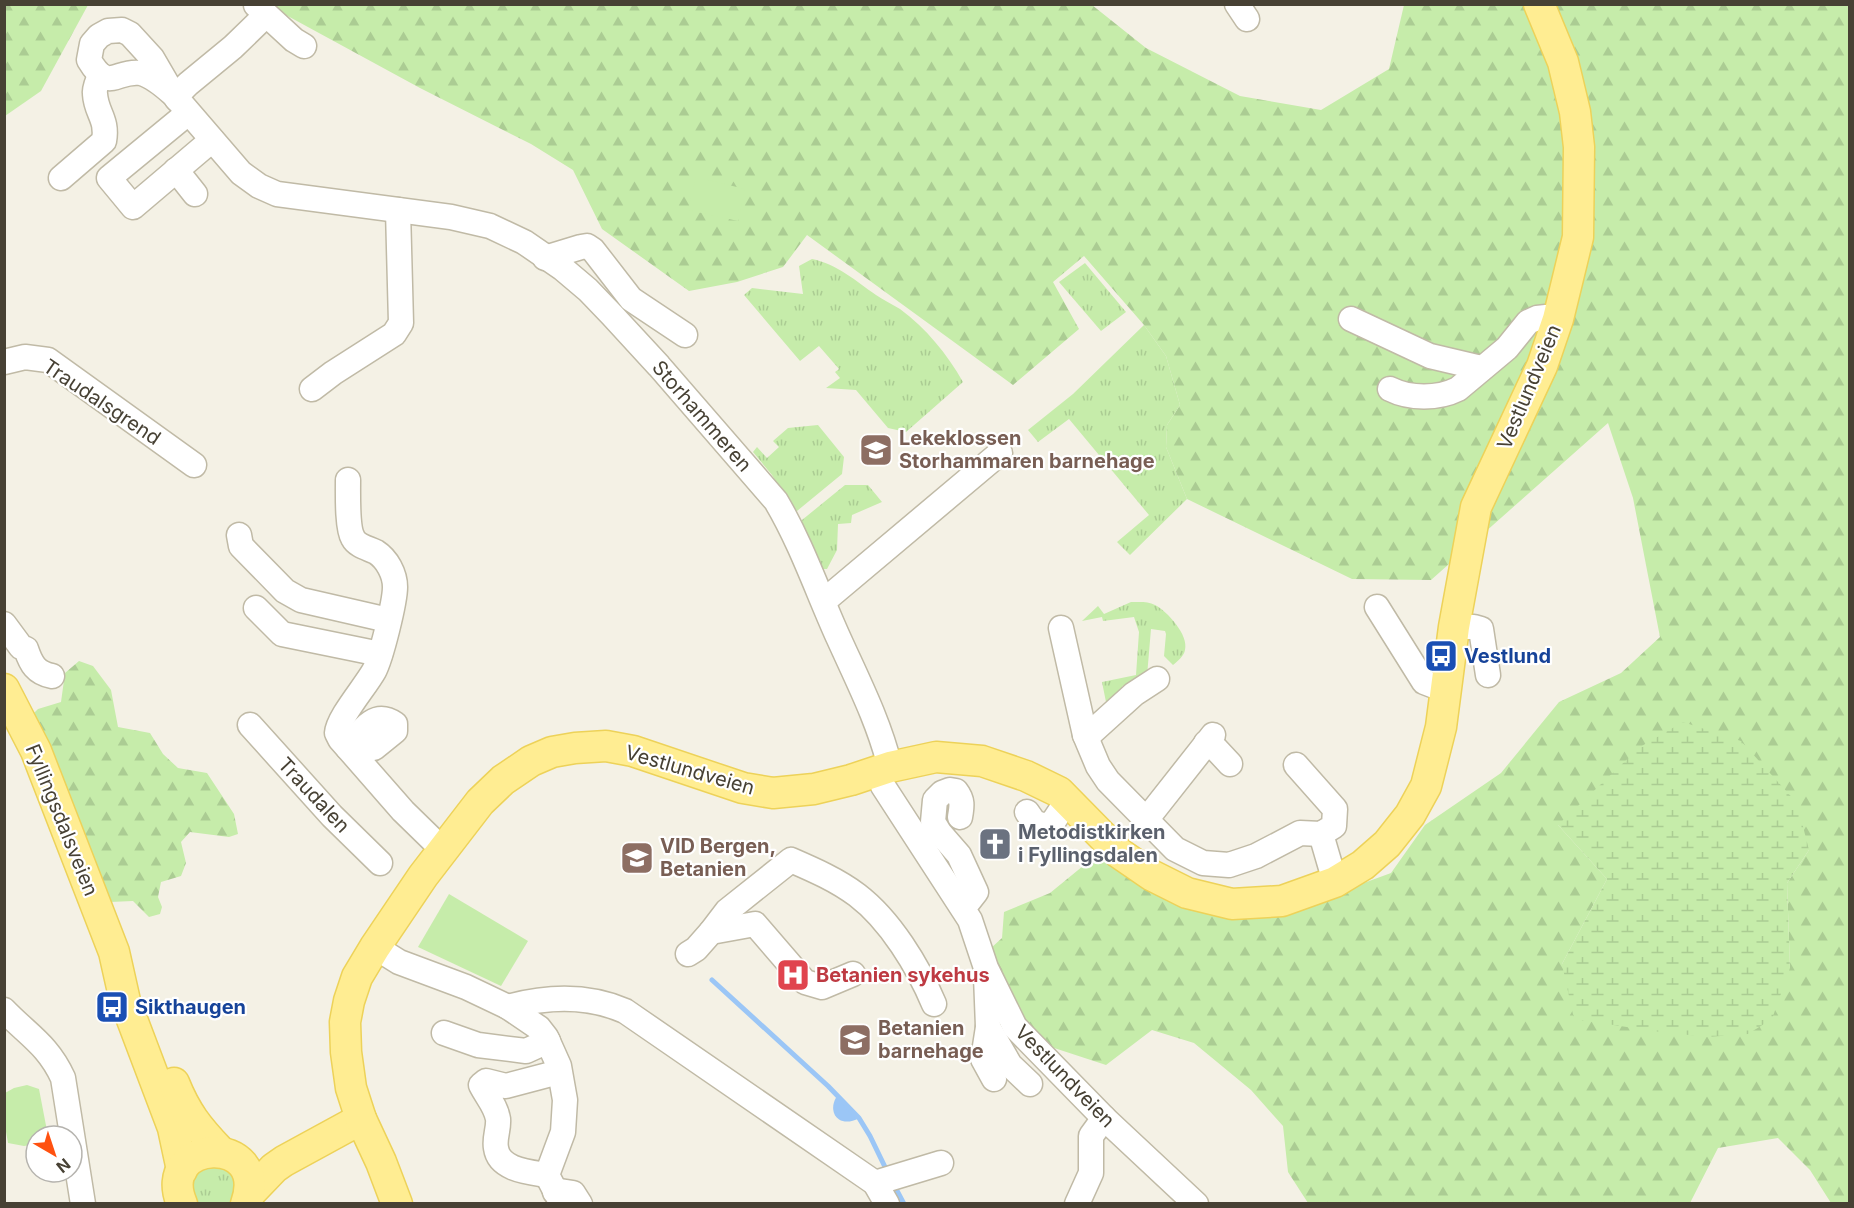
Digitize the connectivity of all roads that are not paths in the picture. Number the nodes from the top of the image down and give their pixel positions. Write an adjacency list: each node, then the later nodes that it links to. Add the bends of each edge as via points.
1 (1539, 4): 12 (main road, Vestlundveien, via 1563,62 1579,147 1578,237)
2 (261, 10): 3 (street); 5 (street, via 233,47 181,91)
3 (304, 46)
4 (100, 75): 5 (street, Storhammeren, via 118,78 130,72 145,74); 5 (street, Storhammeren, via 89,60 92,44 108,31 122,30 152,58); 8 (street, Storhammeren, via 94,92 105,123 104,141)
5 (180, 102): 6 (street, Storhammeren); 7 (street, via 110,178 133,207)
6 (212, 140): 7 (street); 10 (street, Storhammeren, via 242,174 277,194)
7 (176, 170): 9 (street)
8 (61, 178)
9 (195, 194)
10 (399, 210): 11 (street, Storhammeren, via 490,226); 17 (street, via 402,323 393,334)
11 (545, 258): 14 (street, Storhammeren, via 586,246 631,298); 23 (street, Storhammeren, via 562,268 612,315 776,501)
12 (1558, 319): 16 (street, via 1546,317 1528,322 1507,348); 28 (main road, Vestlundveien, via 1542,366 1476,507)
13 (1351, 320): 16 (street, via 1430,356)
14 (685, 335)
15 (4, 362): 20 (street, Traudalsgrend, via 25,357 48,360)
16 (1481, 368): 18 (street, via 1458,389 1440,396 1417,396)
17 (312, 389)
18 (1390, 389)
19 (1000, 453): 23 (street)
20 (194, 465)
21 (348, 480): 26 (street, via 352,538 385,560 395,586)
22 (238, 535): 26 (street, via 241,546 285,591 309,602)
23 (824, 601): 42 (street, Storhammeren, via 875,718)
24 (1377, 607): 34 (street, via 1424,682)
25 (256, 608): 30 (street, via 282,634)
26 (388, 620): 30 (street)
27 (4, 624): 32 (street, via 26,649 30,662 42,674)
28 (1454, 627): 31 (street, via 1481,629); 34 (main road, Vestlundveien)
29 (1061, 628): 37 (street)
30 (380, 654): 38 (street, via 375,669 337,729)
31 (1488, 675)
32 (52, 676)
33 (1157, 680): 37 (street)
34 (1446, 688): 50 (main road, Vestlundveien, via 1426,786 1410,815 1363,865)
35 (4, 689): 54 (main road, Fyllingsdalsveien, via 36,752)
36 (250, 725): 49 (street, Traudalen)
37 (1085, 735): 46 (street, via 1108,782)
38 (348, 748): 39 (street, via 366,725 378,719 395,724 394,731); 48 (street)
39 (374, 748)
40 (1230, 764): 46 (street, via 1209,739)
41 (1296, 765): 47 (street, via 1335,809 1334,826)
42 (884, 769): 43 (main road, Vestlundveien, via 936,757 982,761 1026,776 1059,792); 48 (main road, Vestlundveien, via 814,789 774,793 743,788 633,751 606,746 552,752 503,780 480,802); 51 (street, Vestlundveien, via 883,786)
43 (1067, 801): 44 (street, via 1053,822 1044,826 1034,822); 50 (main road, Vestlundveien, via 1119,853 1187,893 1232,904 1272,902)
44 (1027, 812)
45 (960, 816): 51 (street, via 962,804 956,791 942,793 935,800 933,822 959,855 976,892)
46 (1146, 820): 47 (street, via 1175,849 1203,862 1229,865 1300,833)
47 (1321, 834): 50 (street)
48 (443, 850): 53 (main road, Vestlundveien)
49 (380, 862)
50 (1335, 882)
51 (961, 905): 56 (street, Vestlundveien)
52 (711, 932): 55 (street); 57 (street, via 755,924 805,982 822,987); 58 (street, via 727,911 791,860 823,874 869,906 891,929)
53 (375, 947): 59 (street, via 399,962); 68 (main road, Vestlundveien, via 357,977 345,1022)
54 (114, 952): 69 (main road, Fyllingsdalsveien, via 139,995 190,1118); 72 (main road, Fyllingsdalsveien, via 125,1001 172,1128)
55 (688, 954)
56 (986, 968): 61 (street); 67 (street, Vestlundveien, via 1015,1027)
57 (853, 974)
58 (934, 1004)
59 (508, 1006): 63 (street, via 533,1022); 73 (street, via 569,998 607,1003 625,1011)
60 (4, 1010): 75 (street, via 48,1050 63,1078)
61 (988, 1027): 65 (street, via 982,1059); 66 (street, via 1010,1065)
62 (444, 1033): 63 (street, via 477,1045 526,1051)
63 (548, 1041): 64 (street)
64 (559, 1072): 71 (street, via 565,1100); 71 (street, via 506,1086 486,1081 481,1085 497,1114 496,1150 500,1157)
65 (994, 1079)
66 (1029, 1084)
67 (1104, 1118): 78 (street, via 1091,1136 1091,1173); 79 (street, Vestlundveien)
68 (352, 1123): 69 (main road, via 264,1151); 74 (main road, via 274,1168); 76 (main road, Vestlundveien, via 381,1162)
69 (225, 1153): 72 (main road, via 208,1151 188,1161); 74 (main road, Fyllingsdalsveien, via 240,1161 246,1171 250,1182)
70 (941, 1163): 73 (street)
71 (555, 1190): 77 (street, via 573,1193)
72 (178, 1192)
73 (881, 1193)
74 (248, 1198)
75 (83, 1203)
76 (397, 1203)
77 (580, 1203)
78 (1077, 1203)
79 (1196, 1203)

